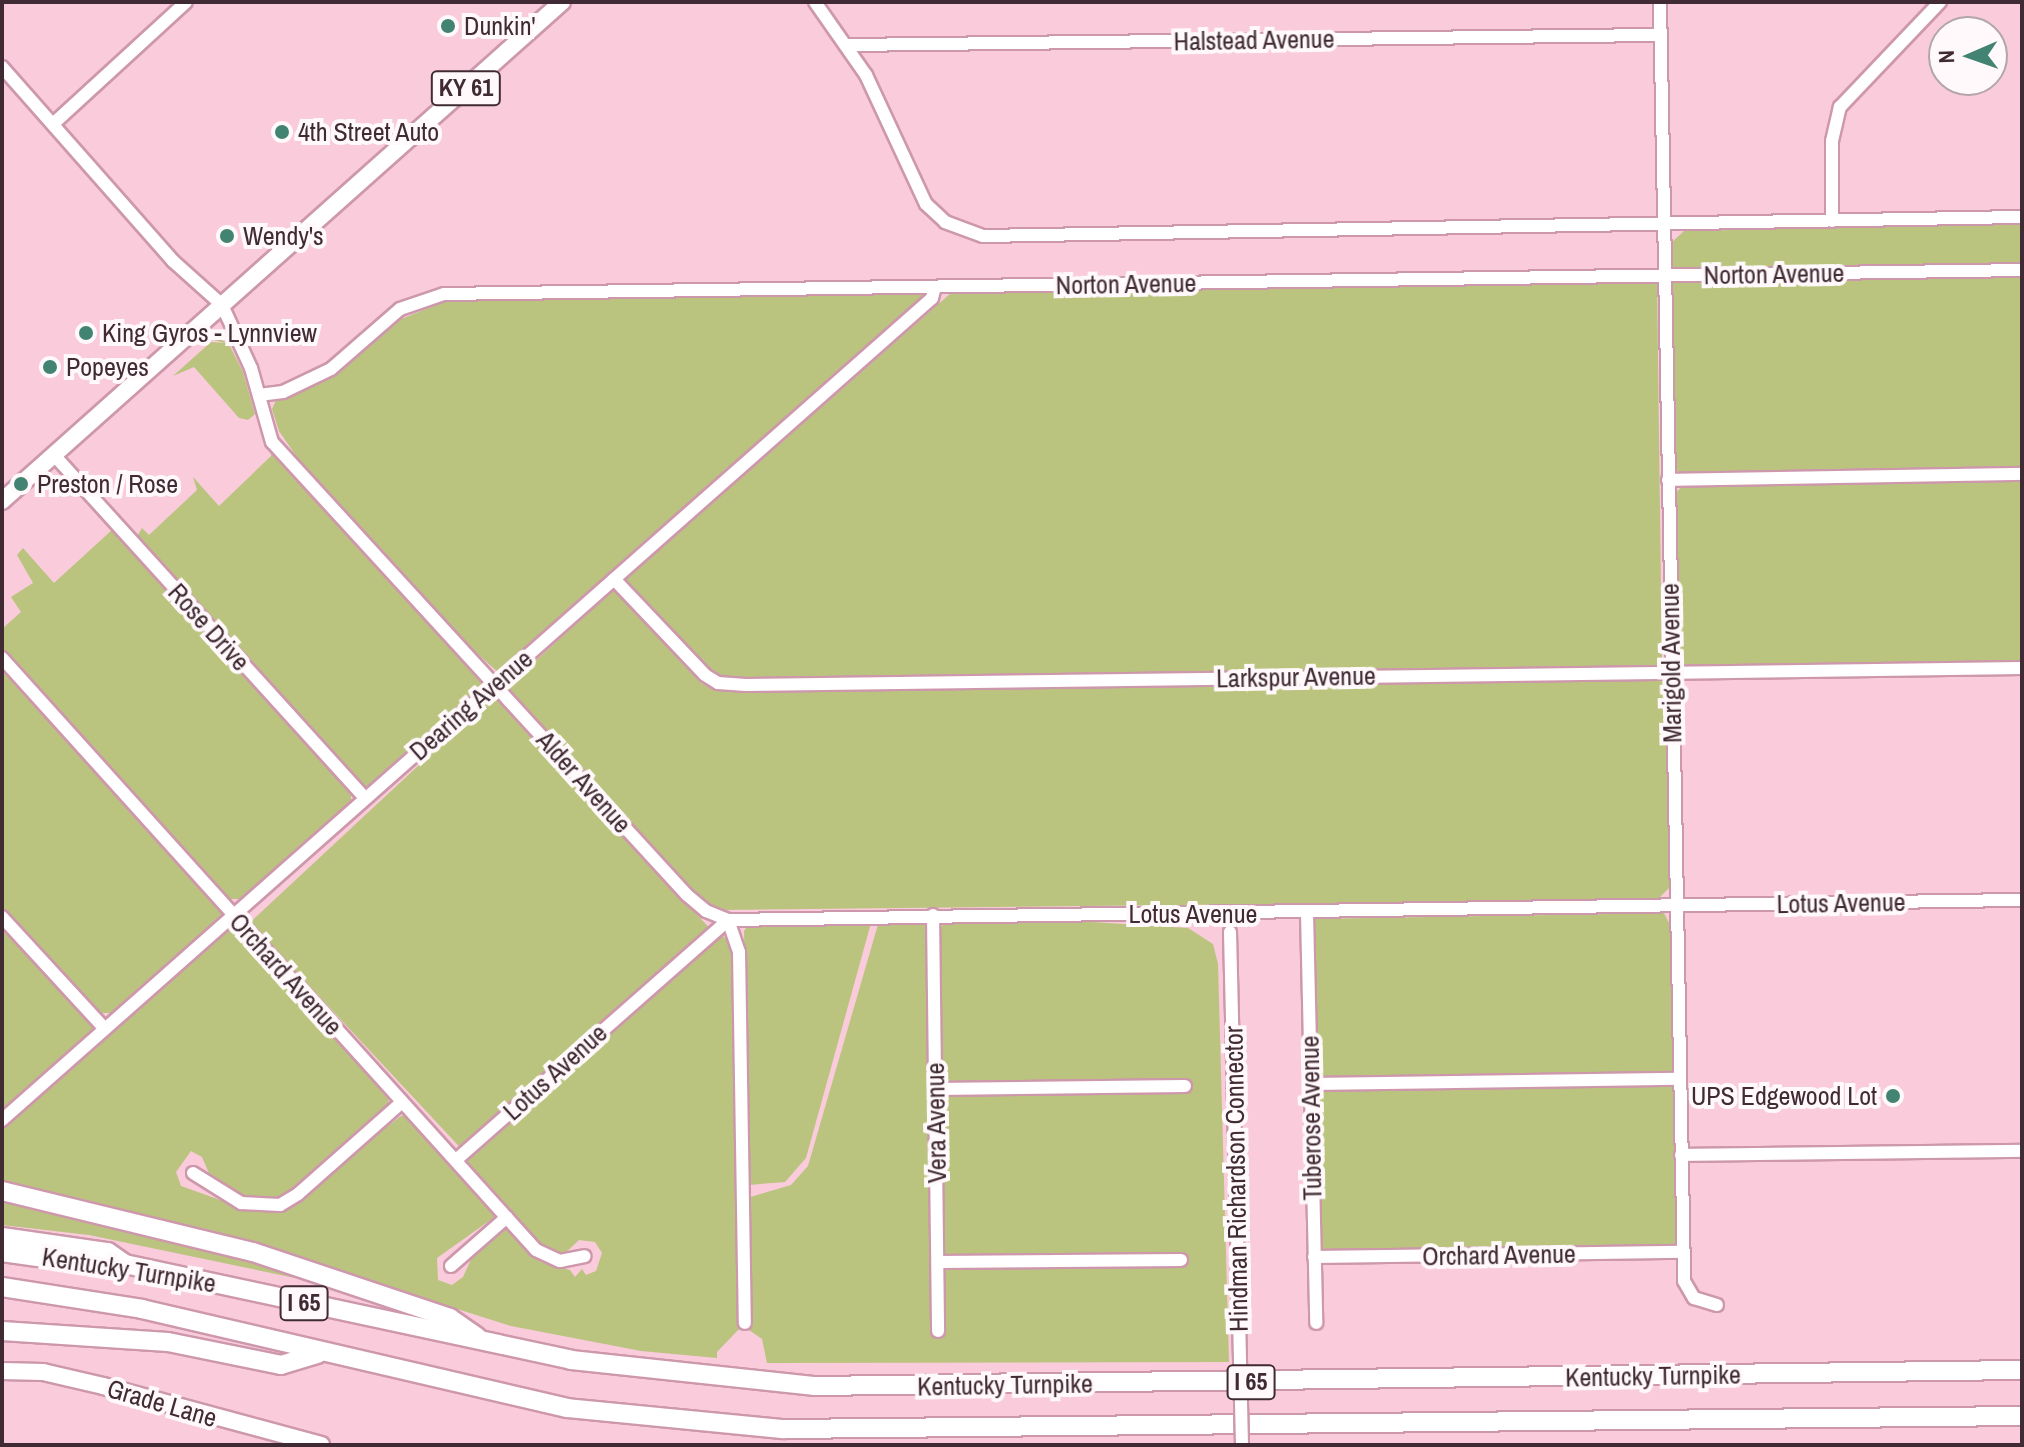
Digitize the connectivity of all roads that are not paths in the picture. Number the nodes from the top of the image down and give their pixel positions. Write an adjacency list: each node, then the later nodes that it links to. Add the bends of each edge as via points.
1 (186, 2): 11 (street)
2 (562, 2): 18 (main road, KY 61)
3 (815, 2): 9 (street, Norton Avenue)
4 (1660, 2): 8 (street, Marigold Avenue)
5 (1918, 2): 7 (street)
6 (1940, 2): 7 (street)
7 (1929, 13): 13 (street, via 1840,107 1832,141)
8 (1660, 35): 9 (street, Halstead Avenue); 14 (street, Marigold Avenue)
9 (848, 45): 14 (street, Norton Avenue, via 926,204 956,228 1008,236)
10 (2, 67): 11 (street)
11 (53, 124): 18 (street, via 173,261)
12 (2022, 217): 13 (street, Norton Avenue)
13 (1832, 221): 14 (street, Norton Avenue)
14 (1663, 225): 16 (street, Marigold Avenue)
15 (2022, 270): 16 (street, Norton Avenue)
16 (1663, 276): 17 (street, Norton Avenue); 22 (street, Marigold Avenue)
17 (935, 287): 19 (street, Norton Avenue, via 444,294 400,309 331,369 283,392); 24 (street, Dearing Avenue, via 932,298)
18 (222, 305): 19 (street, Alder Avenue); 20 (main road, KY 61)
19 (259, 395): 28 (street, Alder Avenue, via 272,442)
20 (54, 455): 23 (main road, KY 61); 29 (street, Rose Drive)
21 (2022, 474): 22 (street)
22 (1668, 480): 27 (street, Marigold Avenue)
23 (2, 501)
24 (614, 579): 27 (street, Larkspur Avenue, via 695,667 718,683); 28 (street, Dearing Avenue)
25 (2, 658): 34 (street, Orchard Avenue)
26 (2022, 668): 27 (street, Larkspur Avenue)
27 (1671, 672): 31 (street, Marigold Avenue)
28 (495, 684): 29 (street, Dearing Avenue); 37 (street, Alder Avenue, via 687,895)
29 (365, 798): 34 (street, Dearing Avenue)
30 (2022, 900): 31 (street, Lotus Avenue)
31 (1675, 905): 33 (street, Lotus Avenue); 39 (street, Marigold Avenue)
32 (1230, 913): 33 (street, Lotus Avenue); 35 (street, Lotus Avenue); 72 (street, Hindman Richardson Connector, bridge)
33 (1307, 913): 40 (street, Tuberose Avenue)
34 (234, 915): 38 (street, Dearing Avenue); 43 (street, Orchard Avenue)
35 (933, 915): 37 (street, Lotus Avenue); 42 (street, Vera Avenue)
36 (2, 917): 38 (street)
37 (728, 920): 47 (street, Lotus Avenue); 62 (street, via 739,952)
38 (105, 1029): 44 (street, Dearing Avenue)
39 (1679, 1079): 40 (street); 46 (street, Marigold Avenue)
40 (1311, 1084): 55 (street, Tuberose Avenue)
41 (1185, 1086): 42 (street)
42 (935, 1089): 57 (street, Vera Avenue)
43 (402, 1102): 47 (street, Orchard Avenue); 48 (street, via 280,1205 241,1203)
44 (2, 1120)
45 (2022, 1151): 46 (street)
46 (1681, 1155): 53 (street, Marigold Avenue)
47 (456, 1160): 50 (street, Orchard Avenue)
48 (193, 1173)
49 (2, 1191): 66 (highway, via 253,1252 450,1318)
50 (507, 1217): 54 (street, Orchard Avenue, via 544,1256 565,1261); 59 (street)
51 (2, 1237): 58 (highway, via 108,1252)
52 (2, 1252): 58 (highway, Kentucky Turnpike / I 65, via 107,1267)
53 (1683, 1252): 55 (street, Orchard Avenue); 61 (street, Marigold Avenue, via 1684,1281 1694,1298)
54 (585, 1256)
55 (1314, 1257): 63 (street, Tuberose Avenue)
56 (1181, 1260): 57 (street)
57 (938, 1262): 65 (street, Vera Avenue)
58 (125, 1264): 66 (highway, Kentucky Turnpike / I 65)
59 (451, 1266)
60 (2, 1287): 67 (highway, I 65, via 142,1309)
61 (1717, 1305)
62 (745, 1323)
63 (1316, 1323)
64 (2, 1331): 67 (highway, via 168,1342 281,1365)
65 (938, 1331)
66 (483, 1341): 68 (highway, Kentucky Turnpike / I 65, via 664,1374 843,1387)
67 (321, 1353): 70 (highway, I 65, via 567,1408 783,1429)
68 (2022, 1370)
69 (2, 1371): 71 (main road, Grade Lane, via 43,1372)
70 (2022, 1419)
71 (321, 1445)
72 (1242, 1445)

